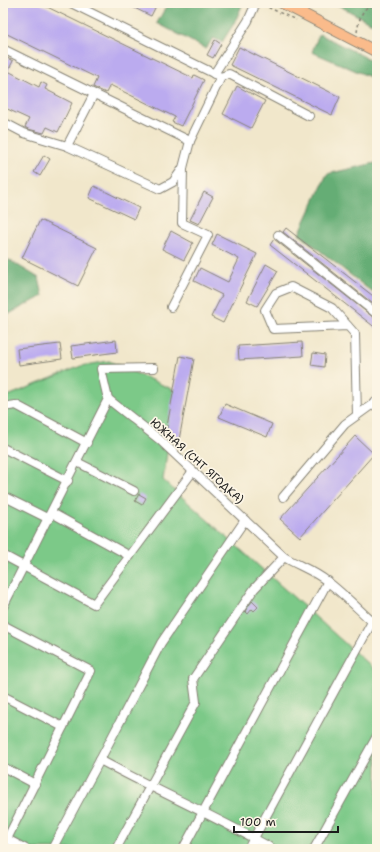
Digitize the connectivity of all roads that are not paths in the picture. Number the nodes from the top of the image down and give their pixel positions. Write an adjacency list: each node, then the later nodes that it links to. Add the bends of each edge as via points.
1 (71, 3): 6 (street)
2 (256, 3): 6 (street)
3 (282, 3): 5 (main road)
4 (3, 49): 7 (street)
5 (377, 52)
6 (218, 75): 8 (street, via 229,74); 10 (street)
7 (94, 94): 10 (street); 11 (street)
8 (309, 116)
9 (3, 122): 11 (street, via 24,133)
10 (190, 141): 12 (street)
11 (67, 146): 12 (street, via 160,189 173,182)
12 (183, 168): 14 (street, via 182,223 208,235)
13 (278, 236): 15 (street)
14 (171, 306)
15 (377, 314)
16 (348, 326): 16 (street, via 332,308 291,287 276,293 265,310 273,329); 21 (street, via 355,334)
17 (154, 368): 18 (street, via 101,369)
18 (108, 399): 22 (street); 25 (street, ЮЖНАЯ (СНТ ЯГОДКА), via 160,440)
19 (377, 401): 21 (street)
20 (3, 407): 22 (street, via 16,405)
21 (357, 415): 29 (street, via 345,424)
22 (87, 443): 24 (street)
23 (3, 448): 26 (street)
24 (77, 462): 26 (street); 27 (street)
25 (193, 471): 31 (street, ЮЖНАЯ (СНТ ЯГОДКА)); 33 (street)
26 (68, 481): 30 (street)
27 (134, 491)
28 (3, 496): 30 (street)
29 (283, 497)
30 (50, 516): 33 (street); 35 (street)
31 (245, 520): 34 (street, ЮЖНАЯ (СНТ ЯГОДКА)); 43 (street, via 161,643)
32 (3, 555): 35 (street)
33 (130, 556): 35 (street, via 94,604)
34 (284, 557): 36 (street, ЮЖНАЯ (СНТ ЯГОДКА), via 306,567); 46 (street, via 254,590 193,679 196,702)
35 (24, 566): 37 (street)
36 (328, 582): 38 (street, ЮЖНАЯ (СНТ ЯГОДКА)); 47 (street)
37 (3, 607)
38 (374, 624): 49 (street)
39 (3, 625): 41 (street, via 91,671)
40 (3, 696): 41 (street)
41 (63, 727): 45 (street)
42 (377, 736): 56 (street)
43 (100, 760): 46 (street); 51 (street)
44 (3, 767): 45 (street)
45 (35, 784): 48 (street)
46 (151, 787): 47 (street); 52 (street)
47 (203, 811): 49 (street); 53 (street)
48 (5, 838): 50 (street)
49 (253, 838): 54 (street); 55 (street)
50 (26, 849)
51 (52, 849)
52 (116, 849)
53 (184, 849)
54 (248, 849)
55 (273, 849)
56 (314, 849)

